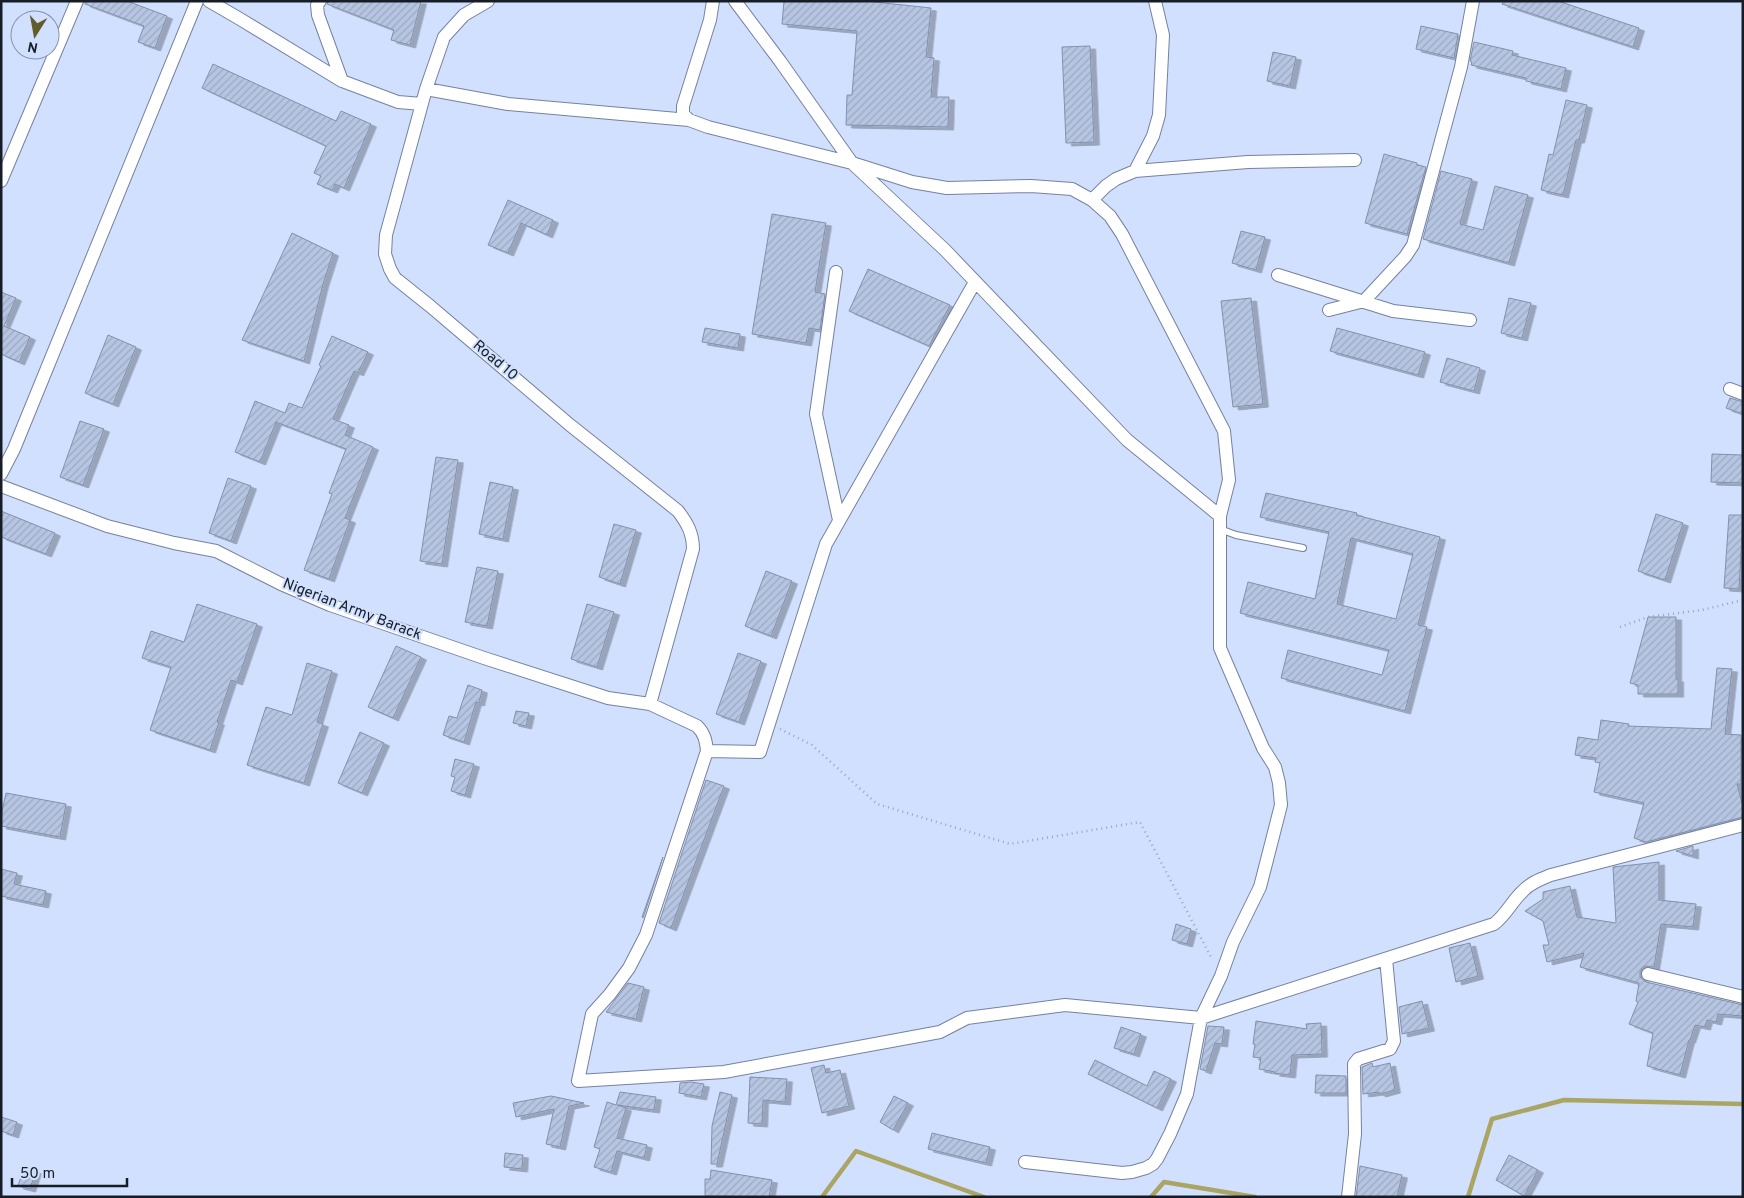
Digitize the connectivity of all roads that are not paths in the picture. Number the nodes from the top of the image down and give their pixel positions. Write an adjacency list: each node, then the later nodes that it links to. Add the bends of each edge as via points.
1 (77, 1): 17 (street)
2 (197, 1): 27 (street)
3 (320, 1): 10 (street, via 318,15)
4 (488, 1): 11 (street, Road 10, via 464,16 444,37)
5 (713, 1): 13 (street, via 683,106 682,114)
6 (735, 1): 15 (street)
7 (1155, 1): 16 (street, via 1163,35 1159,115 1153,136)
8 (1473, 1): 22 (street, via 1461,67 1413,245)
9 (212, 2): 10 (street)
10 (342, 81): 12 (street, via 398,102)
11 (426, 89): 12 (street, Road 10); 13 (street, via 508,104)
12 (422, 104): 32 (street, Road 10, via 386,235 384,254 395,278 678,511 689,526 693,549)
13 (689, 120): 15 (street)
14 (1355, 160): 16 (street, via 1248,162)
15 (852, 163): 18 (street, via 912,182 947,188 1031,186 1072,189); 21 (street)
16 (1135, 171): 18 (street, via 1116,179)
17 (1, 181)
18 (1092, 200): 30 (street, via 1110,216 1122,234 1224,431 1229,480)
19 (836, 272): 29 (street, via 816,414)
20 (1278, 275): 22 (street)
21 (975, 282): 29 (street); 30 (street, via 1127,440)
22 (1364, 301): 23 (street); 24 (street, via 1403,313)
23 (1329, 310)
24 (1470, 320)
25 (1730, 389): 26 (street)
26 (1743, 394)
27 (1, 474)
28 (1, 486): 32 (street, Nigerian Army Barack, via 108,526 216,551 330,605 475,655 608,698)
29 (839, 520): 33 (street, via 826,544 760,752)
30 (1220, 523): 31 (lane, via 1236,535); 38 (street, via 1220,648 1256,733 1275,767 1281,805 1260,887 1232,942 1221,976)
31 (1303, 548)
32 (650, 704): 33 (street, Nigerian Army Barack, via 697,726 706,739)
33 (707, 751): 38 (street, via 646,935 628,968 592,1014 578,1081 724,1072 940,1032 968,1018 1065,1005)
34 (1743, 825): 35 (street, via 1550,875 1523,890 1494,924)
35 (1386, 959): 38 (street); 40 (street, via 1394,1041 1390,1049 1358,1059 1354,1064 1355,1134)
36 (1648, 974): 37 (street)
37 (1743, 997)
38 (1201, 1018): 39 (street, via 1187,1094 1153,1164 1122,1173)
39 (1025, 1162)
40 (1348, 1197)

